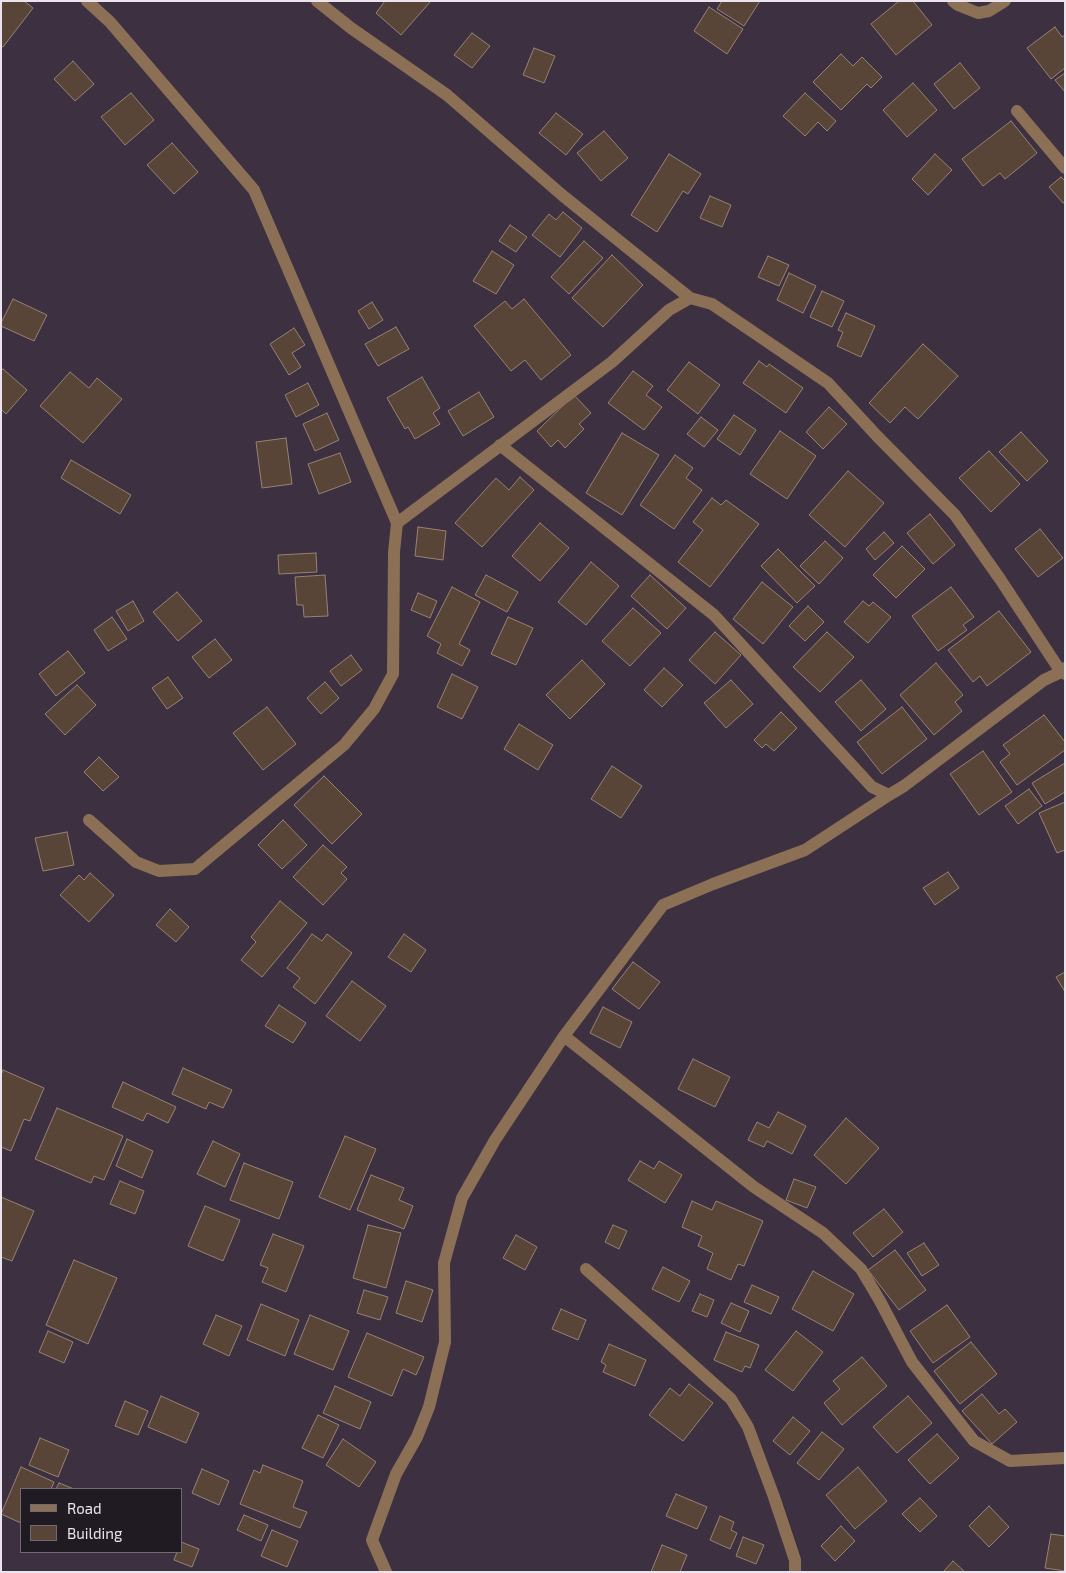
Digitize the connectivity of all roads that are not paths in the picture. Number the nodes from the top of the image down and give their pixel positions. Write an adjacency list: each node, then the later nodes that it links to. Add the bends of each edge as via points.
1 (87, 1): 9 (street, via 110,22 254,190)
2 (317, 1): 7 (street, via 447,96)
3 (953, 1): 4 (street, via 978,13 989,11)
4 (1005, 1)
5 (1017, 111): 6 (street)
6 (1065, 168)
7 (690, 298): 8 (street, via 669,310 612,362); 10 (street, via 712,304 828,383 956,514)
8 (500, 445): 9 (street); 11 (street, via 714,615 872,787)
9 (397, 523): 12 (street, via 393,674 374,709 344,745 195,869 159,871 136,862)
10 (1063, 672): 11 (street, via 1044,680)
11 (889, 795): 13 (street, via 805,850 663,905)
12 (89, 820)
13 (564, 1036): 15 (street, via 754,1188 823,1233 861,1270 912,1362 974,1441 1010,1461); 16 (street, via 494,1140 462,1198 444,1263 445,1342 429,1407 396,1474 372,1540)
14 (586, 1269): 17 (street, via 731,1399 748,1427 774,1497 795,1560)
15 (1065, 1458)
16 (386, 1572)
17 (795, 1572)

